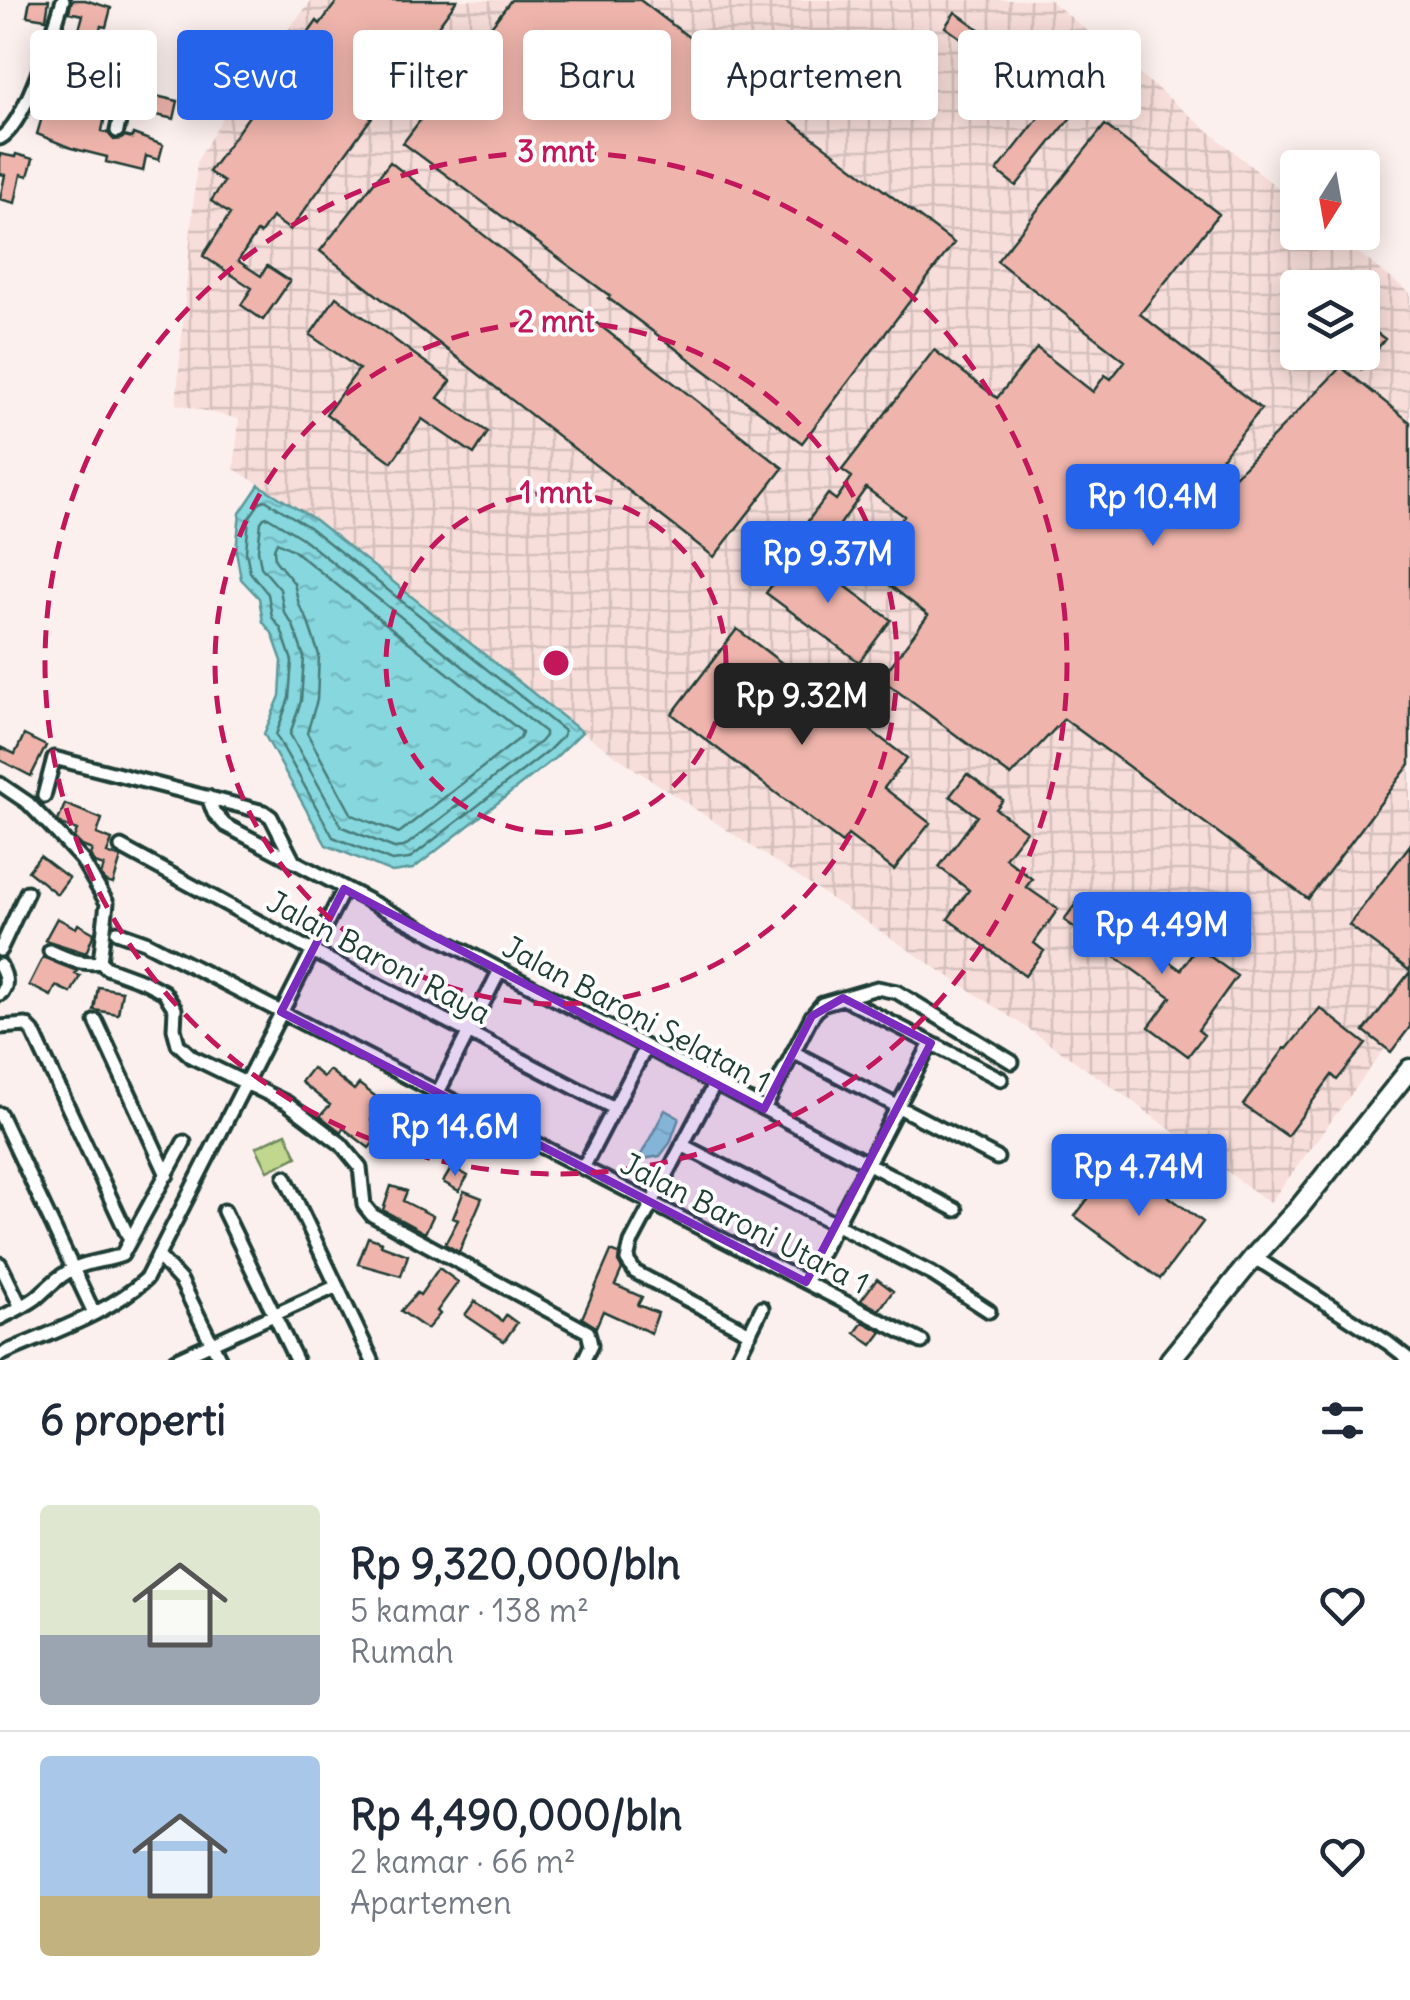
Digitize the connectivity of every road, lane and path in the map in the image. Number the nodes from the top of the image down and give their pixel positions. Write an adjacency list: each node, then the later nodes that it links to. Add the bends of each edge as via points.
1 (64, 0): 2 (street)
2 (54, 30)
3 (30, 92): 6 (street, via 10,133)
4 (119, 120): 5 (street)
5 (117, 131)
6 (0, 138)
7 (0, 784): 18 (street, via 59,834 108,904)
8 (44, 796): 9 (street, via 54,758)
9 (208, 797): 11 (street, Jalan Baroni Selatan 1, via 226,825); 11 (street, via 264,812)
10 (121, 847): 17 (street, Jalan Baroni Raya)
11 (294, 862): 12 (street, Jalan Baroni Selatan 1)
12 (344, 889): 17 (street); 20 (street, Jalan Baroni Selatan 1)
13 (27, 892): 15 (street)
14 (117, 932): 23 (street, Jalan Baroni Utara 1)
15 (0, 950)
16 (50, 951): 18 (street)
17 (312, 951): 23 (street); 26 (street, Jalan Baroni Raya)
18 (100, 962): 34 (street, via 164,992 175,1009 178,1044)
19 (0, 964): 21 (street)
20 (500, 970): 26 (street); 28 (street, Jalan Baroni Selatan 1)
21 (2, 992)
22 (844, 998): 27 (street); 29 (street, via 822,1004); 30 (street, via 877,988 897,992)
23 (281, 1012): 34 (street); 35 (street, Jalan Baroni Utara 1)
24 (96, 1021): 46 (street)
25 (0, 1027): 52 (street, via 26,1025 32,1032)
26 (468, 1032): 35 (street); 37 (street, Jalan Baroni Raya)
27 (930, 1043): 32 (street); 36 (street)
28 (646, 1047): 33 (street, Jalan Baroni Selatan 1); 37 (street)
29 (793, 1052): 36 (street); 38 (street)
30 (1012, 1062)
31 (1410, 1070): 54 (main road)
32 (1001, 1078)
33 (714, 1083): 38 (street, Jalan Baroni Selatan 1); 41 (street)
34 (244, 1084): 53 (street); 73 (street, via 287,1103 341,1144 360,1168 364,1204 372,1215 588,1332)
35 (438, 1092): 42 (street); 45 (street, Jalan Baroni Utara 1)
36 (898, 1106): 43 (street); 44 (street)
37 (614, 1108): 45 (street)
38 (764, 1109): 44 (street, Jalan Baroni Selatan 1)
39 (0, 1114): 56 (street)
40 (184, 1142): 46 (street)
41 (682, 1145): 48 (street); 51 (street)
42 (410, 1146)
43 (997, 1158)
44 (868, 1163): 49 (street, Jalan Baroni Selatan 1); 51 (street)
45 (583, 1168): 48 (street, Jalan Baroni Utara 1)
46 (167, 1174): 52 (street)
47 (285, 1177): 58 (street)
48 (652, 1203): 57 (street, Jalan Baroni Utara 1); 65 (street, via 627,1260 634,1272)
49 (956, 1210)
50 (224, 1211): 63 (street)
51 (836, 1224): 57 (street); 61 (street)
52 (130, 1240): 56 (street, via 122,1255)
53 (158, 1256): 62 (street, via 132,1292); 67 (street, via 181,1280)
54 (1254, 1257): 75 (main road); 76 (street)
55 (0, 1264): 59 (street)
56 (73, 1269): 59 (street); 62 (street)
57 (806, 1282): 66 (street, Jalan Baroni Utara 1)
58 (336, 1286): 63 (street); 72 (street)
59 (21, 1308): 64 (street)
60 (762, 1308): 65 (street)
61 (989, 1312)
62 (94, 1313): 68 (street)
63 (274, 1314): 67 (street); 71 (street)
64 (0, 1318)
65 (750, 1333): 74 (street)
66 (922, 1342)
67 (212, 1343): 69 (street); 70 (street)
68 (0, 1355)
69 (176, 1360)
70 (220, 1360)
71 (296, 1360)
72 (372, 1360)
73 (584, 1360)
74 (736, 1360)
75 (1170, 1360)
76 (1410, 1360)

